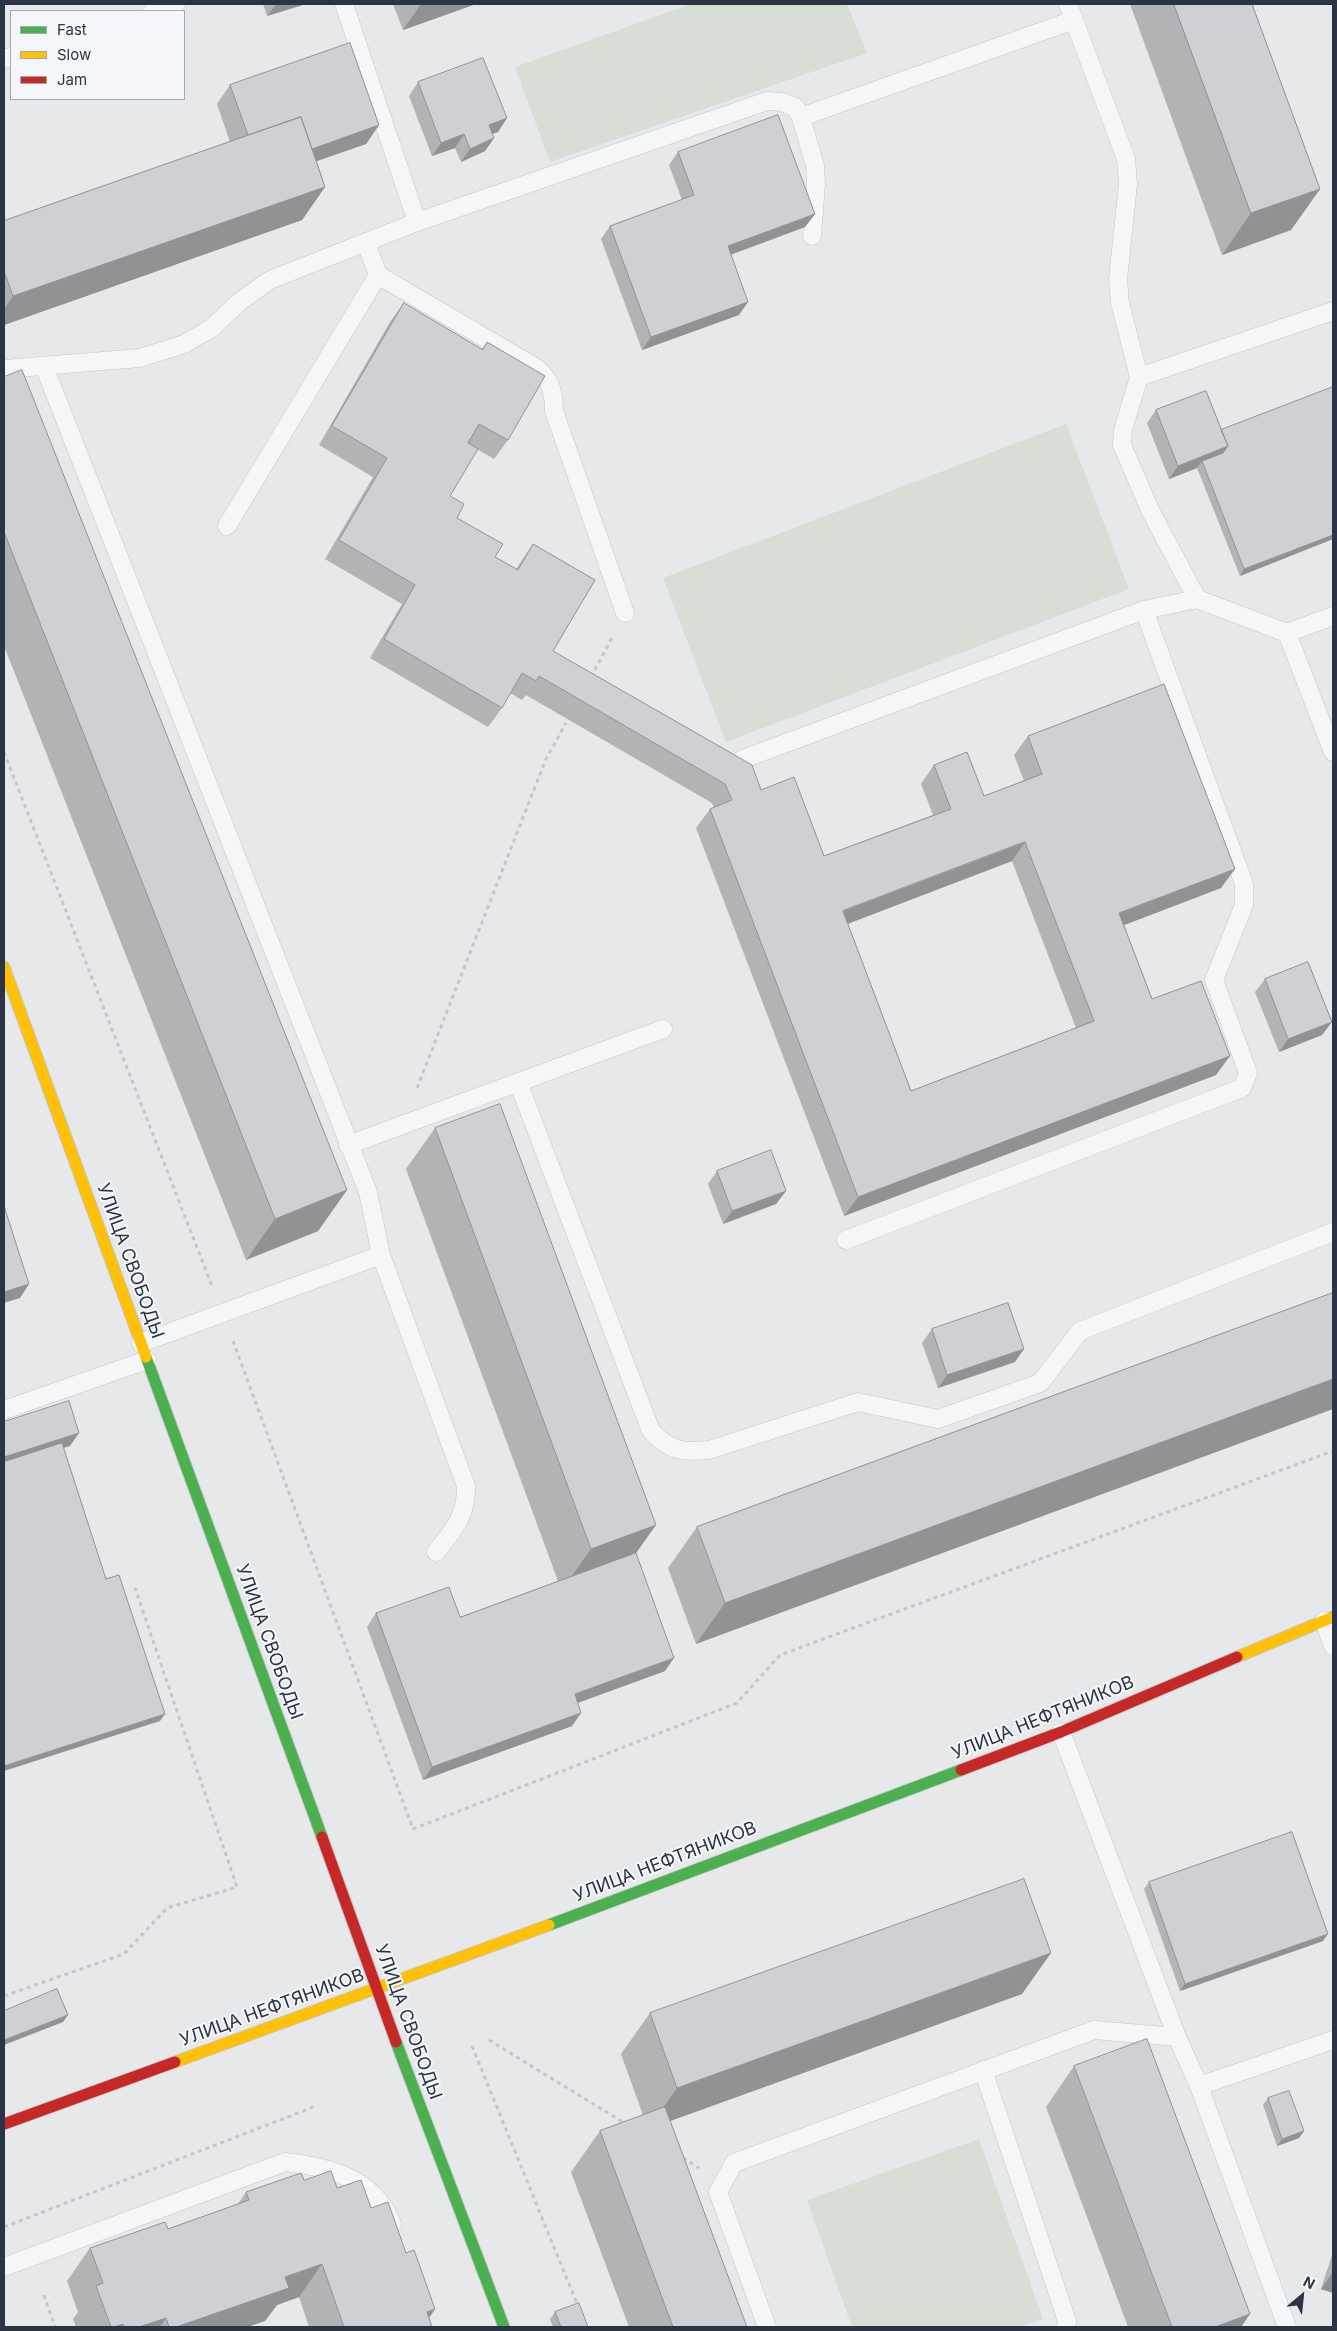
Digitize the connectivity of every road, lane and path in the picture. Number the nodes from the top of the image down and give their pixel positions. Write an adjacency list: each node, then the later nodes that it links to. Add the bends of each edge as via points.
1 (176, 4): 3 (lane)
2 (344, 4): 6 (lane)
3 (156, 10)
4 (1071, 12): 5 (lane); 13 (lane, via 1126,159 1128,184 1118,279 1120,303)
5 (801, 117): 6 (lane, via 795,107 767,101); 7 (lane, via 815,166)
6 (417, 222): 8 (lane)
7 (812, 236)
8 (366, 244): 9 (lane); 11 (lane, via 270,280 239,302 212,328 184,344 140,358)
9 (378, 275): 14 (lane); 17 (lane, via 547,377 554,411)
10 (1333, 311): 13 (lane)
11 (44, 366): 12 (lane); 28 (lane)
12 (4, 369)
13 (1139, 377): 15 (lane, via 1123,430 1122,445)
14 (226, 526)
15 (1197, 599): 16 (lane); 19 (lane)
16 (1144, 610): 23 (lane); 30 (lane, via 1244,884 1244,905 1214,980 1248,1073 1242,1088)
17 (625, 613): 20 (path)
18 (1333, 616): 19 (lane)
19 (1287, 633): 22 (lane)
20 (588, 682)
21 (566, 723): 27 (path, via 546,760)
22 (1333, 752)
23 (743, 758)
24 (4, 967): 32 (main road, УЛИЦА СВОБОДЫ)
25 (663, 1029): 26 (lane)
26 (518, 1082): 27 (lane); 29 (lane, via 651,1431 662,1443 685,1452 710,1450 858,1402 938,1420 1040,1383 1080,1331)
27 (402, 1125): 28 (lane)
28 (348, 1145): 31 (lane, via 368,1192)
29 (1333, 1232)
30 (846, 1240)
31 (381, 1255): 32 (lane); 36 (lane, via 466,1486 465,1505 458,1524)
32 (141, 1343): 33 (main road, УЛИЦА СВОБОДЫ)
33 (147, 1360): 34 (lane); 42 (main road, УЛИЦА СВОБОДЫ)
34 (4, 1410)
35 (1333, 1451): 41 (path, via 780,1655 736,1703)
36 (436, 1552)
37 (135, 1588): 43 (path, via 237,1887 167,1908 124,1954)
38 (1328, 1619): 39 (lane); 40 (main road, УЛИЦА НЕФТЯНИКОВ)
39 (1333, 1646)
40 (1061, 1732): 42 (main road, УЛИЦА НЕФТЯНИКОВ); 44 (lane)
41 (413, 1829)
42 (377, 1988): 51 (main road, УЛИЦА НЕФТЯНИКОВ); 61 (main road, УЛИЦА СВОБОДЫ)
43 (4, 1996)
44 (1177, 2037): 48 (lane, via 1094,2030); 49 (lane)
45 (488, 2040): 52 (path)
46 (1333, 2040): 49 (lane)
47 (472, 2046): 59 (path)
48 (983, 2070): 54 (lane, via 734,2163); 63 (lane, via 1067,2321)
49 (1199, 2086): 64 (lane)
50 (316, 2106): 55 (path)
51 (4, 2124)
52 (631, 2126)
53 (681, 2157): 54 (path)
54 (723, 2183): 62 (lane, via 718,2192)
55 (4, 2227)
56 (400, 2244): 57 (lane, via 385,2207 371,2192 331,2170 285,2162)
57 (4, 2267)
58 (44, 2295): 60 (path)
59 (580, 2309)
60 (56, 2327)
61 (504, 2327)
62 (767, 2327)
63 (1066, 2327)
64 (1287, 2327)

